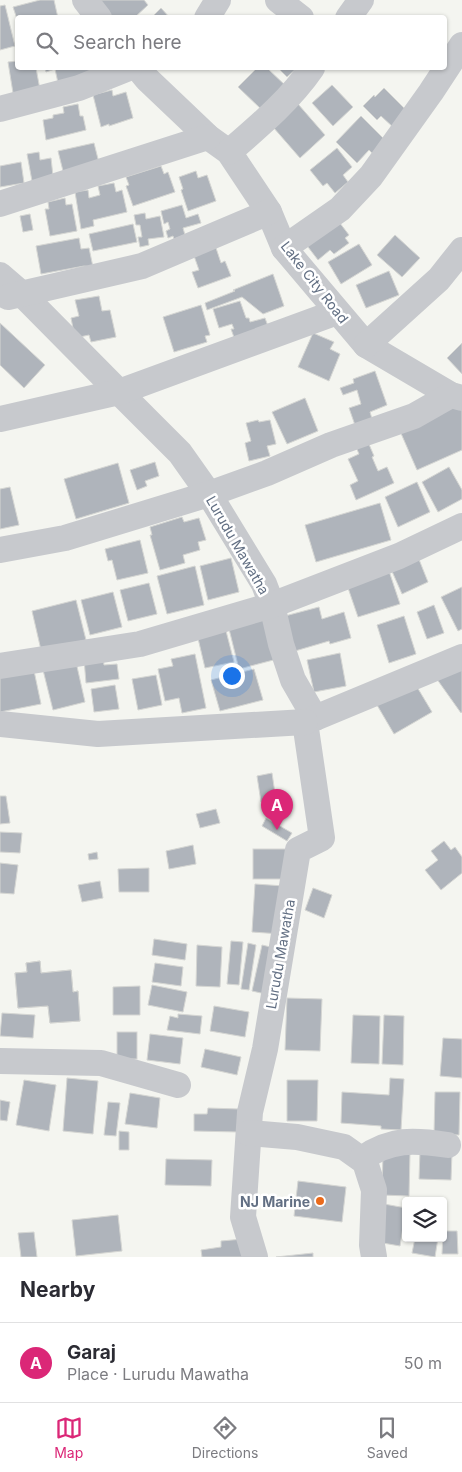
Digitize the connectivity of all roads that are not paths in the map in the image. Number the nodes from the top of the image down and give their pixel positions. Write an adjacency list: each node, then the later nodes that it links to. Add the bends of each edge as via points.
1 (85, 0): 5 (street)
2 (218, 0): 6 (street)
3 (278, 0): 7 (street)
4 (361, 0): 8 (street)
5 (97, 15)
6 (209, 15)
7 (297, 15)
8 (350, 15)
9 (462, 45): 10 (street)
10 (447, 68)
11 (144, 70): 14 (street); 15 (street, Lake City Road)
12 (311, 70): 16 (street, via 300,86)
13 (446, 70): 19 (street, via 371,176 340,209)
14 (0, 109)
15 (208, 137): 16 (street, Lake City Road); 17 (street)
16 (229, 152): 18 (street, Lake City Road)
17 (0, 204)
18 (270, 212): 19 (street, Lake City Road); 22 (street, via 142,266)
19 (284, 248): 23 (street, Lake City Road)
20 (462, 250): 24 (street, via 439,279)
21 (0, 275): 22 (street, Lurudu Mawatha)
22 (11, 296): 25 (street, Lurudu Mawatha)
23 (337, 312): 24 (street, Lake City Road); 25 (street)
24 (366, 345): 26 (street, Lake City Road)
25 (119, 392): 27 (street); 28 (street, Lurudu Mawatha, via 180,453)
26 (457, 397): 28 (street)
27 (0, 419)
28 (209, 494): 30 (street, via 65,538); 31 (street, Lurudu Mawatha, via 264,584)
29 (462, 526): 31 (street, via 399,556)
30 (0, 550)
31 (272, 605): 33 (street, via 140,644); 34 (street, Lurudu Mawatha, via 293,680)
32 (462, 657): 34 (street)
33 (0, 666)
34 (310, 720): 35 (street, via 98,734); 38 (street, Lurudu Mawatha, via 322,838 298,850)
35 (0, 724)
36 (0, 1061): 37 (street, via 101,1063)
37 (178, 1085)
38 (248, 1133): 40 (street, via 297,1137 344,1147); 41 (street, Lurudu Mawatha, via 243,1216)
39 (448, 1145): 40 (street, via 405,1141 374,1150)
40 (362, 1159): 42 (street, via 366,1162 374,1190)
41 (255, 1257)
42 (374, 1257)

